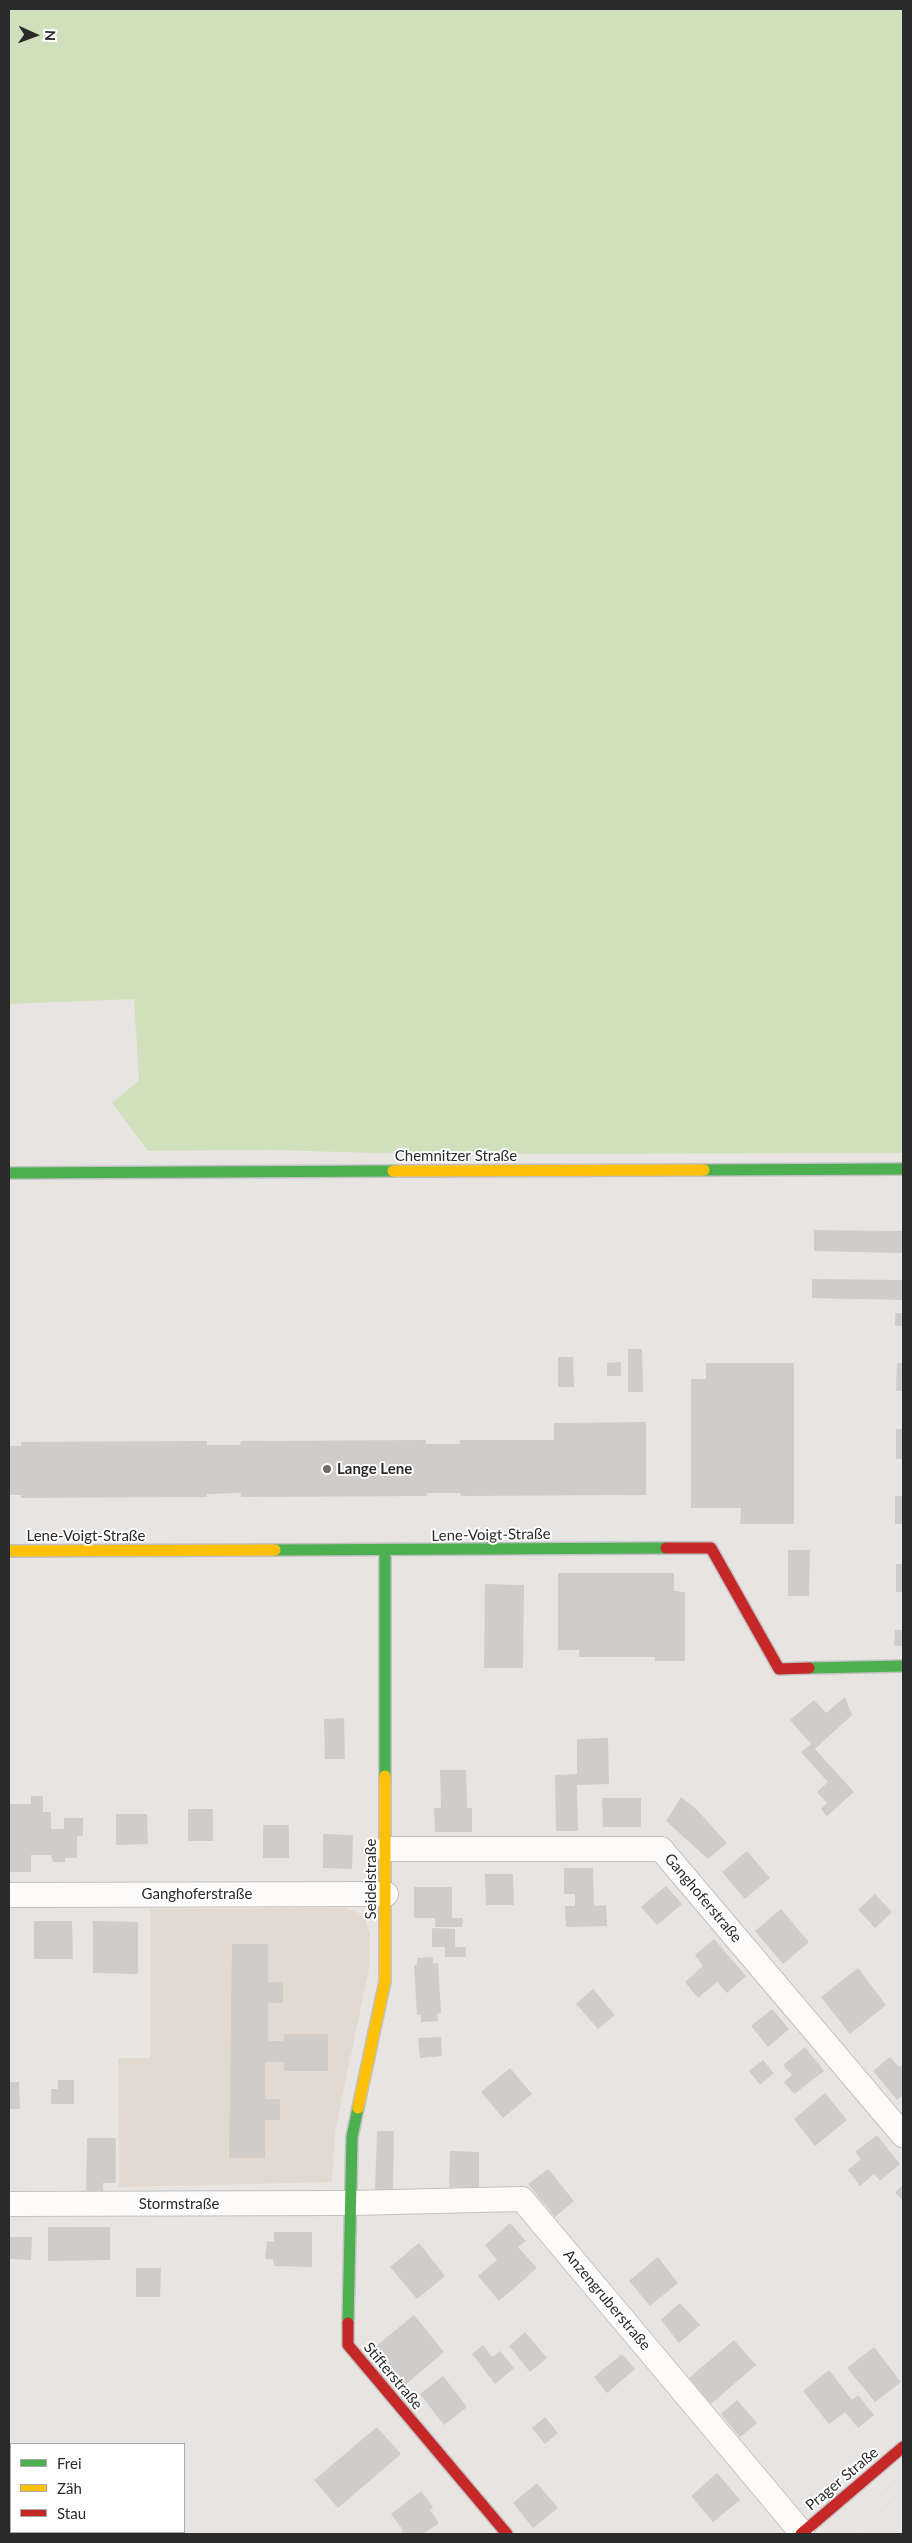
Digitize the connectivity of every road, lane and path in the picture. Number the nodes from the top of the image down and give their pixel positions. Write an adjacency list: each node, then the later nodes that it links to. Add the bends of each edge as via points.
1 (903, 1169): 2 (street, Chemnitzer Straße)
2 (9, 1173)
3 (384, 1551): 4 (street, Lene-Voigt-Straße); 5 (street, Lene-Voigt-Straße, via 710,1548 779,1669); 6 (street, Seidelstraße)
4 (9, 1552)
5 (903, 1666)
6 (386, 1849): 7 (street, Seidelstraße); 9 (street, Ganghoferstraße, via 661,1849)
7 (386, 1894): 8 (street, Ganghoferstraße); 10 (street, Seidelstraße, via 385,1981 352,2137)
8 (9, 1895)
9 (903, 2135)
10 (350, 2203): 11 (street, Stormstraße); 13 (street, Stifterstraße, via 348,2345); 14 (street, Anzengruberstraße, via 522,2199)
11 (9, 2204)
12 (903, 2448): 14 (street, Prager Straße)
13 (507, 2534)
14 (801, 2534)

